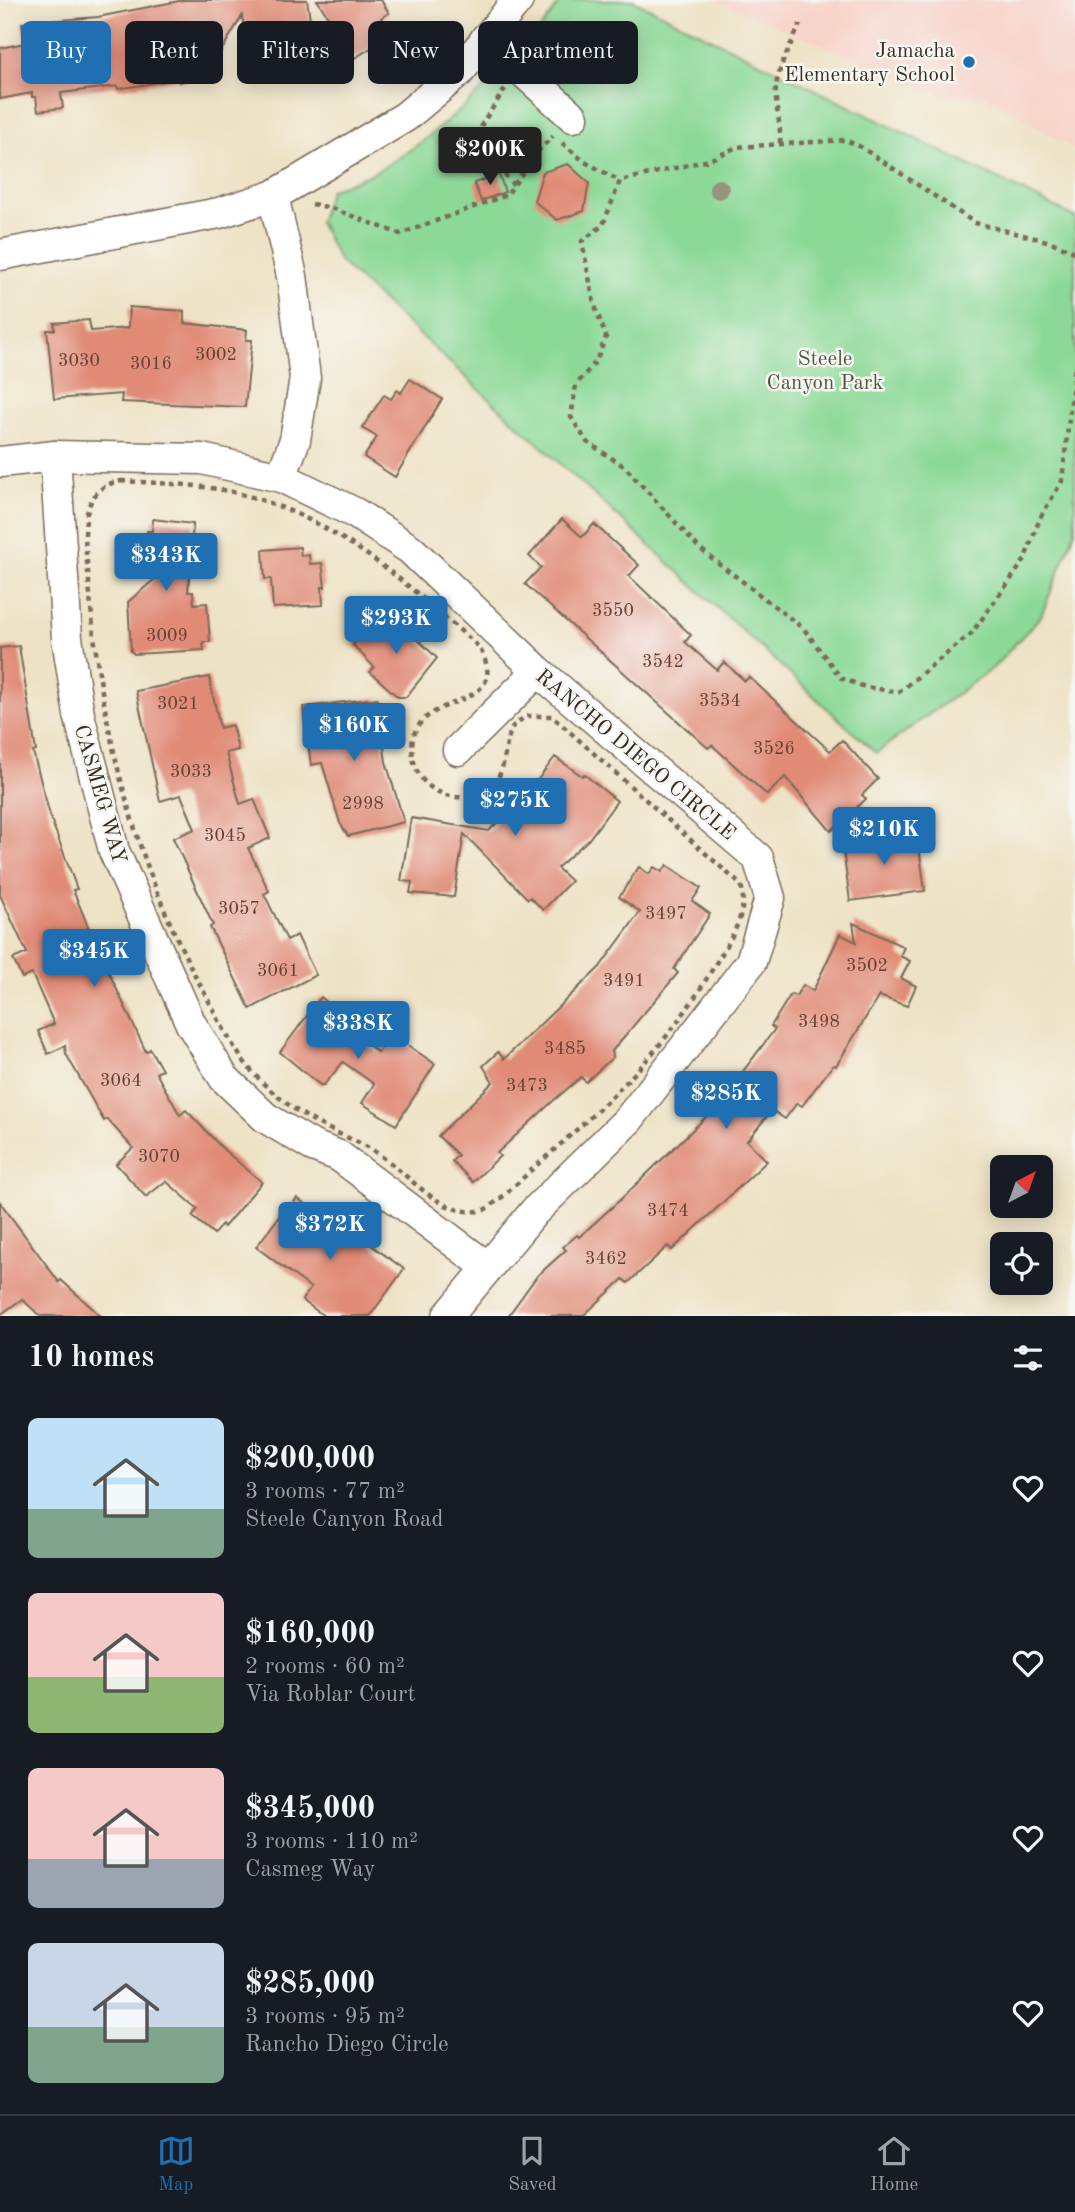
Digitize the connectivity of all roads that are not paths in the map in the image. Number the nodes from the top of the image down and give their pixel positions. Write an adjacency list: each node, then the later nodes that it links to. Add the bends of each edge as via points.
1 (518, 0): 2 (street)
2 (500, 21)
3 (478, 48): 6 (street, via 459,72 405,117)
4 (526, 84): 5 (street)
5 (563, 126)
6 (273, 196): 7 (street, via 219,214); 10 (street, via 292,276 305,378 295,440)
7 (0, 255)
8 (55, 456): 9 (street, RANCHO DIEGO CIRCLE); 10 (street, RANCHO DIEGO CIRCLE, via 202,459); 13 (street, CASMEG WAY, via 66,638 79,715 114,851 199,1041 224,1078 267,1118 339,1156)
9 (0, 462)
10 (281, 477): 11 (street, RANCHO DIEGO CIRCLE, via 355,513 410,549)
11 (538, 671): 12 (street); 13 (street, RANCHO DIEGO CIRCLE, via 758,858 770,898 751,962 629,1119)
12 (458, 750)
13 (486, 1266): 14 (street, RANCHO DIEGO CIRCLE)
14 (448, 1316)

